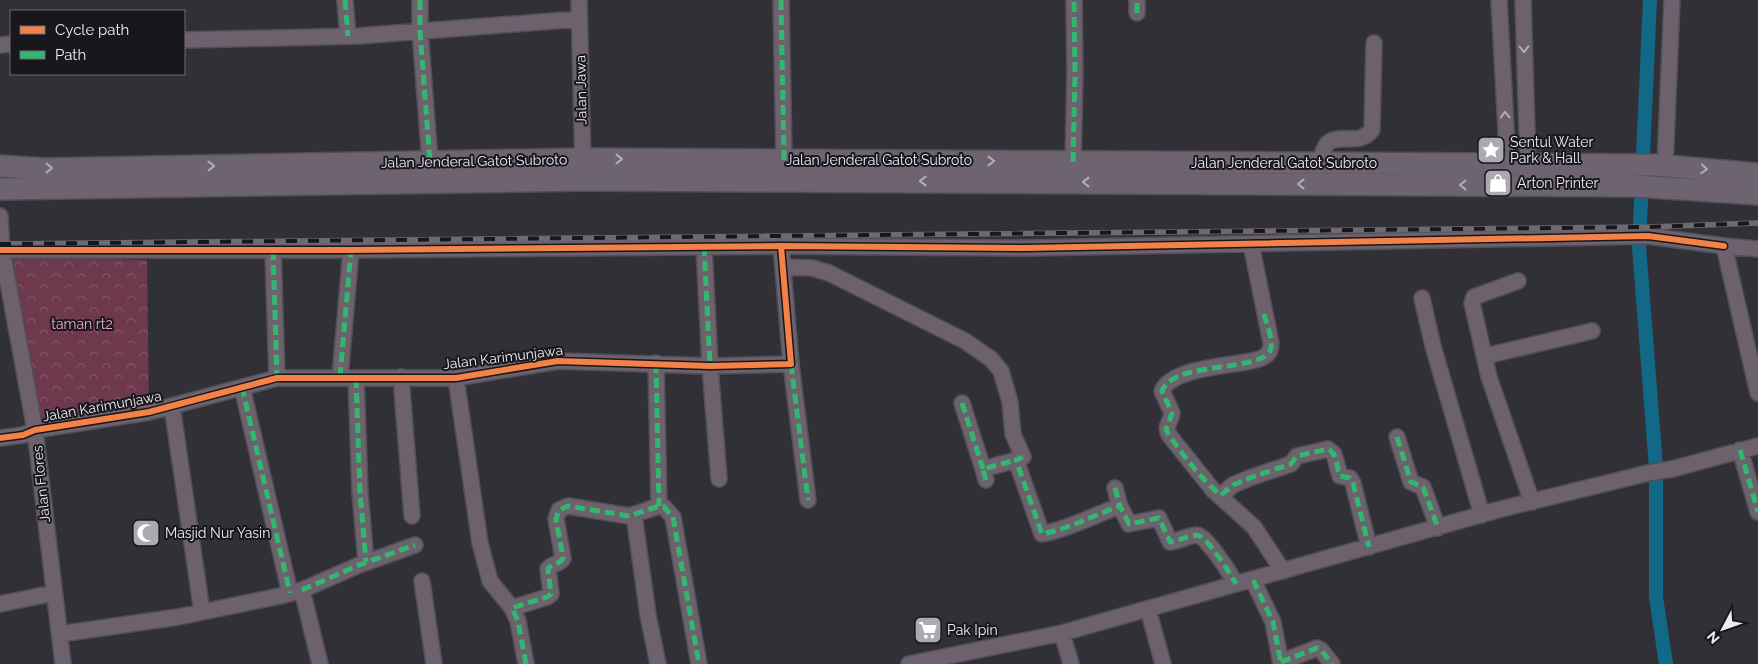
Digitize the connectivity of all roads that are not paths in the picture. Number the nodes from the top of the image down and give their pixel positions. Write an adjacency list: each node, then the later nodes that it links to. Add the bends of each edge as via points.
1 (345, 0): 11 (street)
2 (420, 0): 10 (street)
3 (578, 0): 9 (street, Jalan Jawa)
4 (781, 0): 15 (street)
5 (1074, 0): 17 (street)
6 (1499, 0): 20 (street, one-way to 6)
7 (1523, 0): 21 (street, one-way to 21)
8 (1672, 0): 22 (street)
9 (579, 19): 10 (street); 24 (street, Jalan Jawa)
10 (420, 31): 11 (street); 16 (street)
11 (348, 36): 12 (street)
12 (185, 40)
13 (1374, 44): 14 (street, via 1372,130)
14 (1361, 138): 18 (street, via 1333,140 1326,145); 19 (street)
15 (784, 160): 17 (main road, Jalan Jenderal Gatot Subroto, one-way to 17); 24 (main road, Jalan Jenderal Gatot Subroto, one-way to 15)
16 (430, 162): 23 (main road, Jalan Jenderal Gatot Subroto, one-way to 16); 24 (main road, Jalan Jenderal Gatot Subroto)
17 (1073, 162): 25 (main road, Jalan Jenderal Gatot Subroto)
18 (1320, 163): 19 (main road, Jalan Jenderal Gatot Subroto); 25 (main road, Jalan Jenderal Gatot Subroto)
19 (1359, 163): 20 (main road, Jalan Jenderal Gatot Subroto)
20 (1506, 164): 21 (main road, Jalan Jenderal Gatot Subroto)
21 (1528, 164): 27 (main road, Jalan Jenderal Gatot Subroto)
22 (1660, 165): 26 (main road, Jalan Jenderal Gatot Subroto, one-way to 26); 27 (main road, Jalan Jenderal Gatot Subroto)
23 (0, 166)
24 (583, 169): 25 (main road, Jalan Jenderal Gatot Subroto, one-way to 24); 28 (main road, Jalan Jenderal Gatot Subroto)
25 (1116, 172): 27 (main road, Jalan Jenderal Gatot Subroto, one-way to 25)
26 (1758, 174)
27 (1634, 175): 29 (main road, via 1657,186)
28 (0, 189)
29 (1758, 194)
30 (0, 216): 36 (street, Jalan Flores)
31 (1251, 244): 33 (street, via 1026,248); 34 (street, via 1648,236); 63 (street, via 1271,343 1269,352 1263,358 1181,375 1168,383 1162,392 1172,413 1166,430 1213,490)
32 (704, 246): 33 (street); 38 (street); 46 (street)
33 (782, 246): 39 (street)
34 (1724, 246): 35 (street); 52 (street)
35 (1758, 249)
36 (1, 250): 37 (street); 55 (street, Jalan Flores)
37 (273, 250): 38 (street); 49 (street)
38 (351, 250): 47 (street)
39 (783, 267): 45 (street); 60 (street, via 812,268 829,273 965,341 991,359 1001,371 1010,402 1013,434 1023,457)
40 (1518, 281): 43 (street, via 1473,298)
41 (1422, 298): 70 (street, via 1435,355)
42 (1592, 331): 43 (street)
43 (1485, 356): 65 (street, via 1489,377)
44 (656, 363): 46 (street, Jalan Karimunjawa); 50 (street, Jalan Karimunjawa, via 558,361); 66 (street)
45 (791, 364): 46 (street, Jalan Karimunjawa); 64 (street)
46 (710, 366): 61 (street)
47 (348, 377): 48 (street, Jalan Karimunjawa); 49 (street, Jalan Karimunjawa); 75 (street)
48 (401, 377): 50 (street, Jalan Karimunjawa); 71 (street)
49 (277, 378): 51 (street, Jalan Karimunjawa)
50 (456, 378): 83 (street, via 480,543 490,581)
51 (242, 387): 54 (street, Jalan Karimunjawa); 80 (street)
52 (1758, 393)
53 (962, 403): 60 (street, via 985,475)
54 (172, 406): 55 (street, Jalan Karimunjawa); 85 (street)
55 (35, 430): 57 (street, Jalan Karimunjawa); 81 (street, Jalan Flores)
56 (1397, 437): 72 (street, via 1411,482 1423,487)
57 (0, 438)
58 (1758, 446): 59 (street)
59 (1740, 450): 65 (street); 68 (street)
60 (1016, 460): 67 (street, via 1042,534)
61 (719, 479)
62 (1115, 488): 67 (street)
63 (1221, 495): 74 (street, via 1233,485 1291,464 1297,456 1328,448 1334,454 1340,476 1353,482); 76 (street, via 1254,527)
64 (808, 500)
65 (1532, 502): 70 (street)
66 (659, 506): 69 (street); 94 (street, via 672,517)
67 (1120, 506): 79 (street, via 1128,524 1159,518 1170,542 1201,536)
68 (1758, 512)
69 (634, 515): 83 (street, via 568,506 559,510 556,519 563,558 548,569 551,594); 93 (street)
70 (1482, 515): 72 (street)
71 (412, 516)
72 (1438, 528): 74 (street)
73 (415, 546): 75 (street)
74 (1369, 547): 76 (street)
75 (366, 562): 80 (street)
76 (1283, 571): 77 (street)
77 (1253, 580): 79 (street); 88 (street, via 1273,622)
78 (422, 581): 91 (street)
79 (1236, 584): 84 (street)
80 (296, 592): 85 (street); 90 (street)
81 (54, 593): 82 (street); 87 (street, Jalan Flores)
82 (0, 604)
83 (512, 608): 92 (street, via 518,621)
84 (1148, 608): 86 (street); 97 (street)
85 (202, 612): 87 (street)
86 (1062, 633): 95 (street); 96 (street)
87 (60, 634): 89 (street, Jalan Flores)
88 (1281, 663): 98 (street, via 1317,648)
89 (63, 664)
90 (320, 664)
91 (434, 664)
92 (526, 664)
93 (658, 664)
94 (699, 664)
95 (909, 664)
96 (1071, 664)
97 (1163, 664)
98 (1332, 664)

